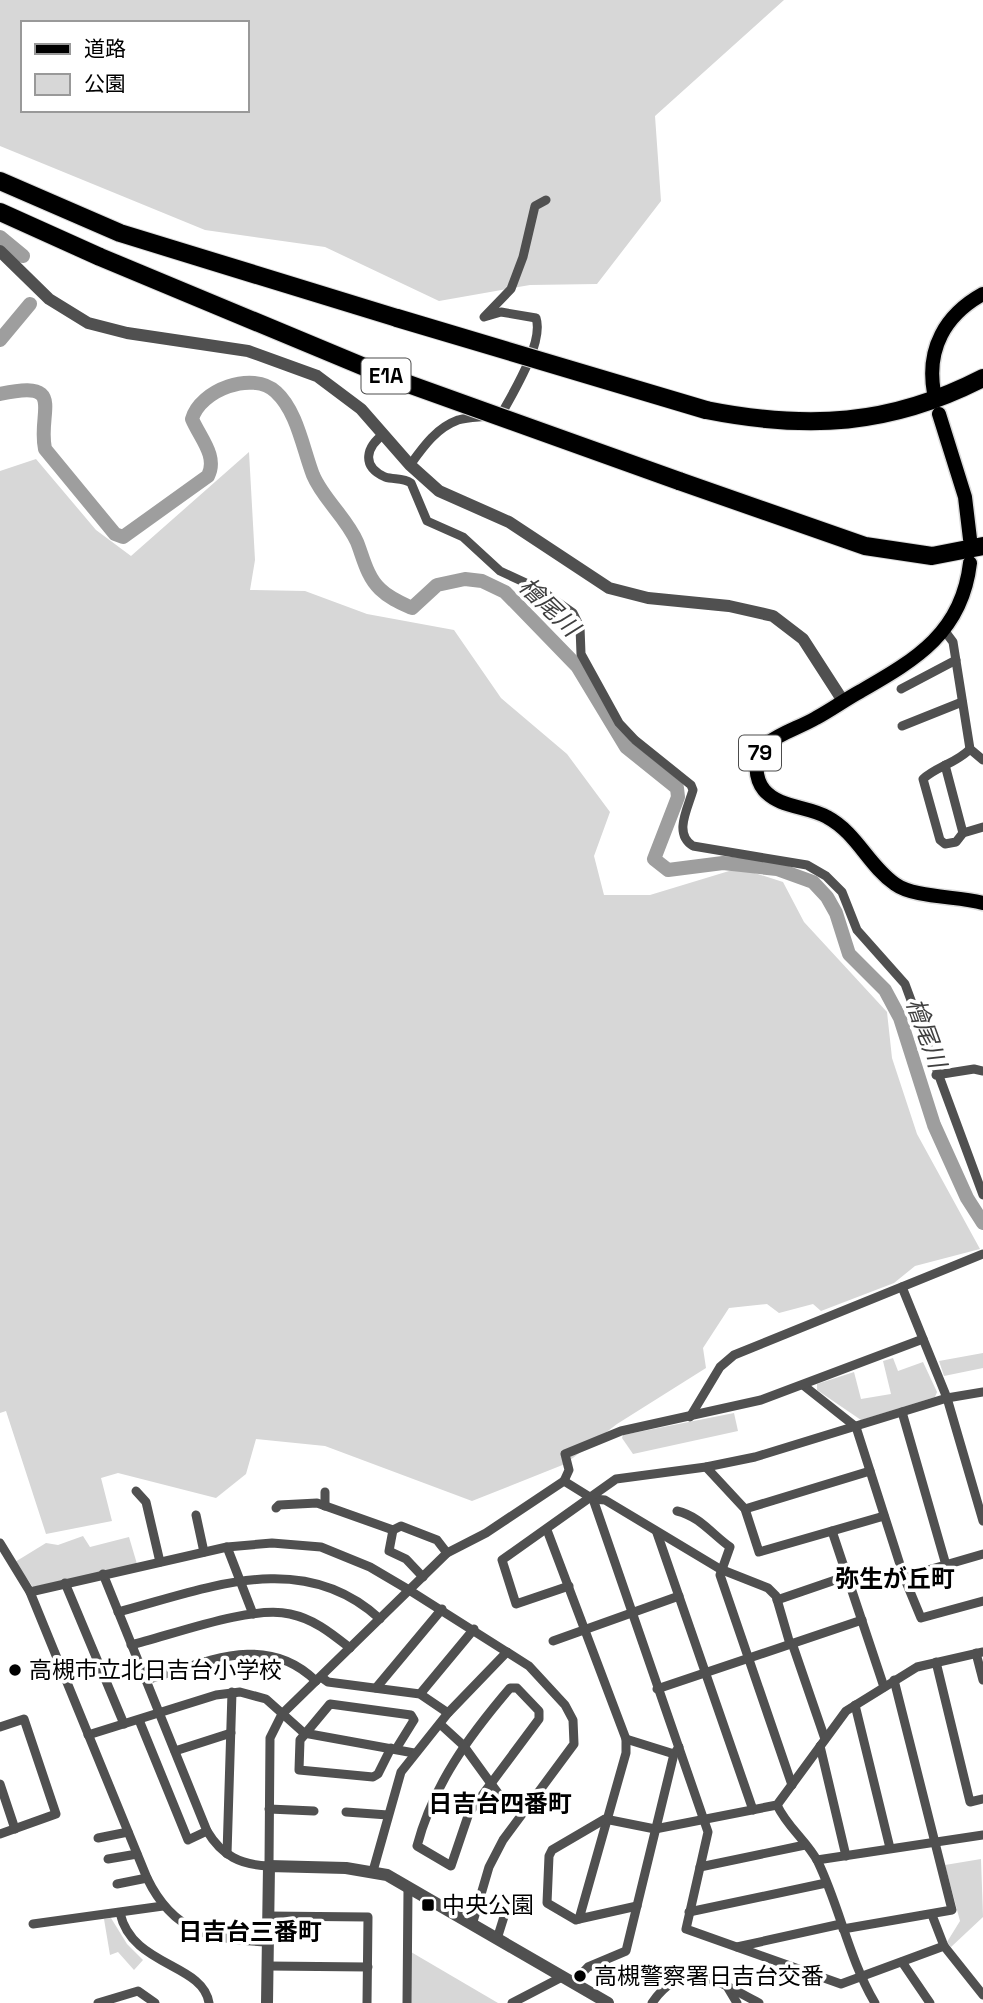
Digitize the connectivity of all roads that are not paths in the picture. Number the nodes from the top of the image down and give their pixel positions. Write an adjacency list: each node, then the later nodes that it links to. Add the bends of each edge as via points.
1 (0, 181): 6 (highway, bridge, via 120,233 706,410 780,422 850,421 912,408)
2 (546, 200): 10 (street, via 535,206 511,289 484,317 501,312 536,318 538,337 515,389 502,413 445,427 431,437)
3 (0, 212): 11 (highway, E1A, bridge, via 386,376 864,547 932,555)
4 (0, 251): 9 (street, via 73,317 107,330 248,351 294,365 340,391)
5 (983, 294): 7 (main road, via 964,306 941,331 932,364)
6 (983, 378)
7 (934, 393)
8 (939, 414): 11 (main road)
9 (384, 434): 10 (street); 26 (street, via 372,443 369,460 384,477 411,483 427,521 463,537 511,578 539,589 573,613 580,627 581,654 619,723 693,790 682,829 687,842 807,865 842,892 858,930 905,984)
10 (410, 465): 16 (street, via 439,491 526,532 608,588 773,616 803,639)
11 (977, 542)
12 (970, 563): 13 (main road, 79, via 962,599)
13 (944, 630): 14 (street, via 953,642); 16 (main road, 79, via 914,659)
14 (956, 660): 15 (street); 17 (street)
15 (901, 689)
16 (843, 701): 24 (main road, 79, via 762,748 756,767 764,789 775,799 826,816 845,828 897,886)
17 (962, 702): 18 (street); 19 (street)
18 (902, 726)
19 (970, 749): 20 (street); 21 (street)
20 (983, 760)
21 (945, 765): 23 (street); 23 (street, via 923,779 933,816 940,840 946,844 956,842)
22 (983, 827): 23 (street)
23 (964, 832)
24 (983, 903)
25 (981, 1069): 26 (street)
26 (936, 1075): 27 (street)
27 (983, 1195)
28 (983, 1254): 29 (street)
29 (902, 1287): 30 (street); 35 (street, via 734,1355 720,1367)
30 (923, 1339): 31 (street); 33 (street)
31 (803, 1385): 35 (street); 36 (street)
32 (983, 1392): 33 (street)
33 (947, 1398): 34 (street); 49 (street)
34 (902, 1412): 36 (street); 60 (street)
35 (690, 1417): 39 (street, via 621,1431 565,1454 569,1470)
36 (856, 1427): 37 (street); 38 (street)
37 (706, 1467): 42 (street, via 616,1479); 46 (street)
38 (870, 1471): 46 (street); 48 (street)
39 (564, 1481): 42 (street); 57 (street)
40 (136, 1491): 59 (street, via 146,1502)
41 (325, 1492): 43 (street)
42 (593, 1499): 51 (street); 53 (street, via 605,1500); 76 (street)
43 (325, 1506): 44 (street, via 279,1504); 50 (street)
44 (276, 1508)
45 (683, 1509): 61 (street, via 730,1547)
46 (745, 1509): 52 (street, via 759,1552)
47 (196, 1515): 56 (street)
48 (884, 1516): 52 (street); 65 (street)
49 (983, 1521)
50 (393, 1530): 57 (street, via 401,1526 438,1540); 64 (street, via 389,1551 407,1559)
51 (548, 1530): 68 (street); 68 (street, via 502,1560 515,1603)
52 (832, 1531): 63 (street)
53 (657, 1533): 61 (street); 71 (street)
54 (0, 1543): 70 (street)
55 (227, 1547): 56 (street); 66 (street); 69 (street, via 272,1543 321,1547)
56 (204, 1552): 59 (street)
57 (447, 1553): 64 (street)
58 (983, 1554): 60 (street)
59 (160, 1562): 62 (street)
60 (946, 1564): 65 (street)
61 (720, 1569): 72 (street, via 768,1588); 88 (street)
62 (103, 1574): 67 (street); 75 (street)
63 (847, 1576): 72 (street); 79 (street)
64 (423, 1577): 69 (street)
65 (904, 1577): 73 (street, via 921,1618)
66 (240, 1580): 75 (street); 77 (street); 78 (street, via 283,1578 322,1586)
67 (65, 1583): 70 (street); 105 (street)
68 (569, 1586): 81 (street)
69 (410, 1590): 74 (street); 78 (street)
70 (30, 1592): 110 (street)
71 (678, 1596): 76 (street); 90 (street)
72 (777, 1600): 83 (street)
73 (983, 1601)
74 (442, 1609): 80 (street); 96 (street)
75 (118, 1612): 84 (street)
76 (632, 1613): 81 (street); 97 (street)
77 (253, 1614): 84 (street); 85 (street, via 289,1613 305,1618)
78 (380, 1619): 85 (street)
79 (862, 1620): 83 (street); 95 (street)
80 (474, 1629): 86 (street); 99 (street)
81 (586, 1629): 82 (street); 111 (street)
82 (553, 1641)
83 (791, 1644): 88 (street); 112 (street)
84 (131, 1646): 92 (street)
85 (351, 1648): 91 (street)
86 (507, 1652): 102 (street); 127 (street, via 565,1705 575,1734 570,1754)
87 (980, 1653): 89 (street); 94 (street)
88 (748, 1658): 90 (street); 120 (street)
89 (936, 1662): 93 (street); 121 (street, via 970,1802)
90 (705, 1673): 97 (street); 124 (street)
91 (319, 1679): 92 (street, via 286,1659 247,1653); 96 (street); 103 (street)
92 (146, 1680): 101 (street)
93 (894, 1680): 95 (street); 138 (street)
94 (983, 1681)
95 (884, 1687): 100 (street)
96 (376, 1688): 99 (street)
97 (657, 1689): 116 (street)
98 (232, 1692): 101 (street); 103 (street, via 253,1693); 108 (street)
99 (420, 1694): 102 (street)
100 (855, 1705): 112 (street); 140 (street)
101 (159, 1713): 104 (street); 115 (street)
102 (448, 1713): 106 (street)
103 (282, 1714): 109 (street); 123 (street, via 270,1738)
104 (139, 1720): 105 (street); 133 (street, via 188,1840)
105 (124, 1724): 110 (street)
106 (440, 1724): 113 (street); 117 (street)
107 (0, 1727): 131 (street, via 24,1719 56,1814)
108 (231, 1733): 115 (street); 142 (street)
109 (304, 1733): 114 (street); 114 (street, via 299,1770 373,1777); 114 (street, via 330,1704 411,1715 414,1720)
110 (88, 1735): 134 (street)
111 (626, 1739): 116 (street); 129 (street, via 626,1753)
112 (823, 1742): 120 (street); 143 (street)
113 (463, 1745): 118 (street); 118 (street, via 510,1688 517,1688 539,1711 539,1719); 118 (street, via 424,1820 416,1846 451,1866 463,1825)
114 (393, 1748): 117 (street)
115 (175, 1751): 133 (street)
116 (677, 1751): 130 (street); 132 (street)
117 (414, 1753): 128 (street, via 401,1772)
118 (490, 1783): 127 (street, via 499,1796)
119 (0, 1784): 131 (street)
120 (792, 1785): 122 (street)
121 (983, 1799)
122 (777, 1805): 124 (street); 139 (street)
123 (269, 1808): 125 (street); 146 (street)
124 (752, 1810): 130 (street)
125 (314, 1811)
126 (346, 1812): 128 (street)
127 (522, 1812): 162 (street, via 489,1867)
128 (388, 1815): 148 (street)
129 (605, 1819): 132 (street); 160 (street); 160 (street, via 549,1856 547,1903)
130 (704, 1819): 132 (street); 147 (street, via 708,1832)
131 (15, 1829): 135 (street)
132 (655, 1829): 154 (street)
133 (206, 1831): 142 (street)
134 (128, 1832): 137 (street); 141 (street)
135 (0, 1834)
136 (983, 1835): 138 (street)
137 (98, 1838)
138 (934, 1841): 140 (street); 158 (street, via 952,1910)
139 (805, 1845): 145 (street); 147 (street)
140 (890, 1848): 143 (street)
141 (137, 1854): 144 (street); 149 (street)
142 (227, 1854): 146 (street, via 248,1865)
143 (846, 1856): 145 (street)
144 (108, 1860)
145 (817, 1860): 150 (street)
146 (269, 1866): 148 (street); 159 (street)
147 (700, 1867): 156 (street)
148 (373, 1871): 152 (street)
149 (147, 1878): 151 (street); 153 (street)
150 (826, 1883): 156 (street); 163 (street)
151 (117, 1884)
152 (408, 1889): 162 (street); 180 (street)
153 (163, 1906): 157 (street); 165 (street, via 183,1924 210,1936)
154 (637, 1906): 160 (street); 172 (street, via 626,1951)
155 (507, 1907): 164 (street)
156 (689, 1912): 167 (street, via 686,1929)
157 (120, 1913): 161 (street); 177 (street, via 146,1953 198,1982)
158 (932, 1915): 163 (street); 166 (street)
159 (268, 1916): 165 (street); 170 (street, via 368,1917)
160 (579, 1919)
161 (33, 1924)
162 (472, 1925): 164 (street)
163 (842, 1926): 167 (street); 171 (street)
164 (497, 1939): 172 (street)
165 (268, 1942): 169 (street)
166 (944, 1947): 168 (street); 174 (street)
167 (736, 1948): 171 (street, via 841,1984)
168 (902, 1962): 171 (street); 187 (street)
169 (268, 1966): 170 (street); 178 (street)
170 (368, 1967): 179 (street)
171 (862, 1978): 186 (street)
172 (568, 1980): 181 (street); 182 (street)
173 (727, 1986): 183 (street, via 703,1975 691,1976 667,1986); 184 (street); 185 (street)
174 (983, 1995)
175 (103, 2002): 176 (street, via 138,1991)
176 (155, 2003)
177 (209, 2003)
178 (267, 2003)
179 (367, 2003)
180 (407, 2003)
181 (512, 2003)
182 (608, 2003)
183 (652, 2003)
184 (737, 2003)
185 (759, 2003)
186 (875, 2003)
187 (930, 2003)

